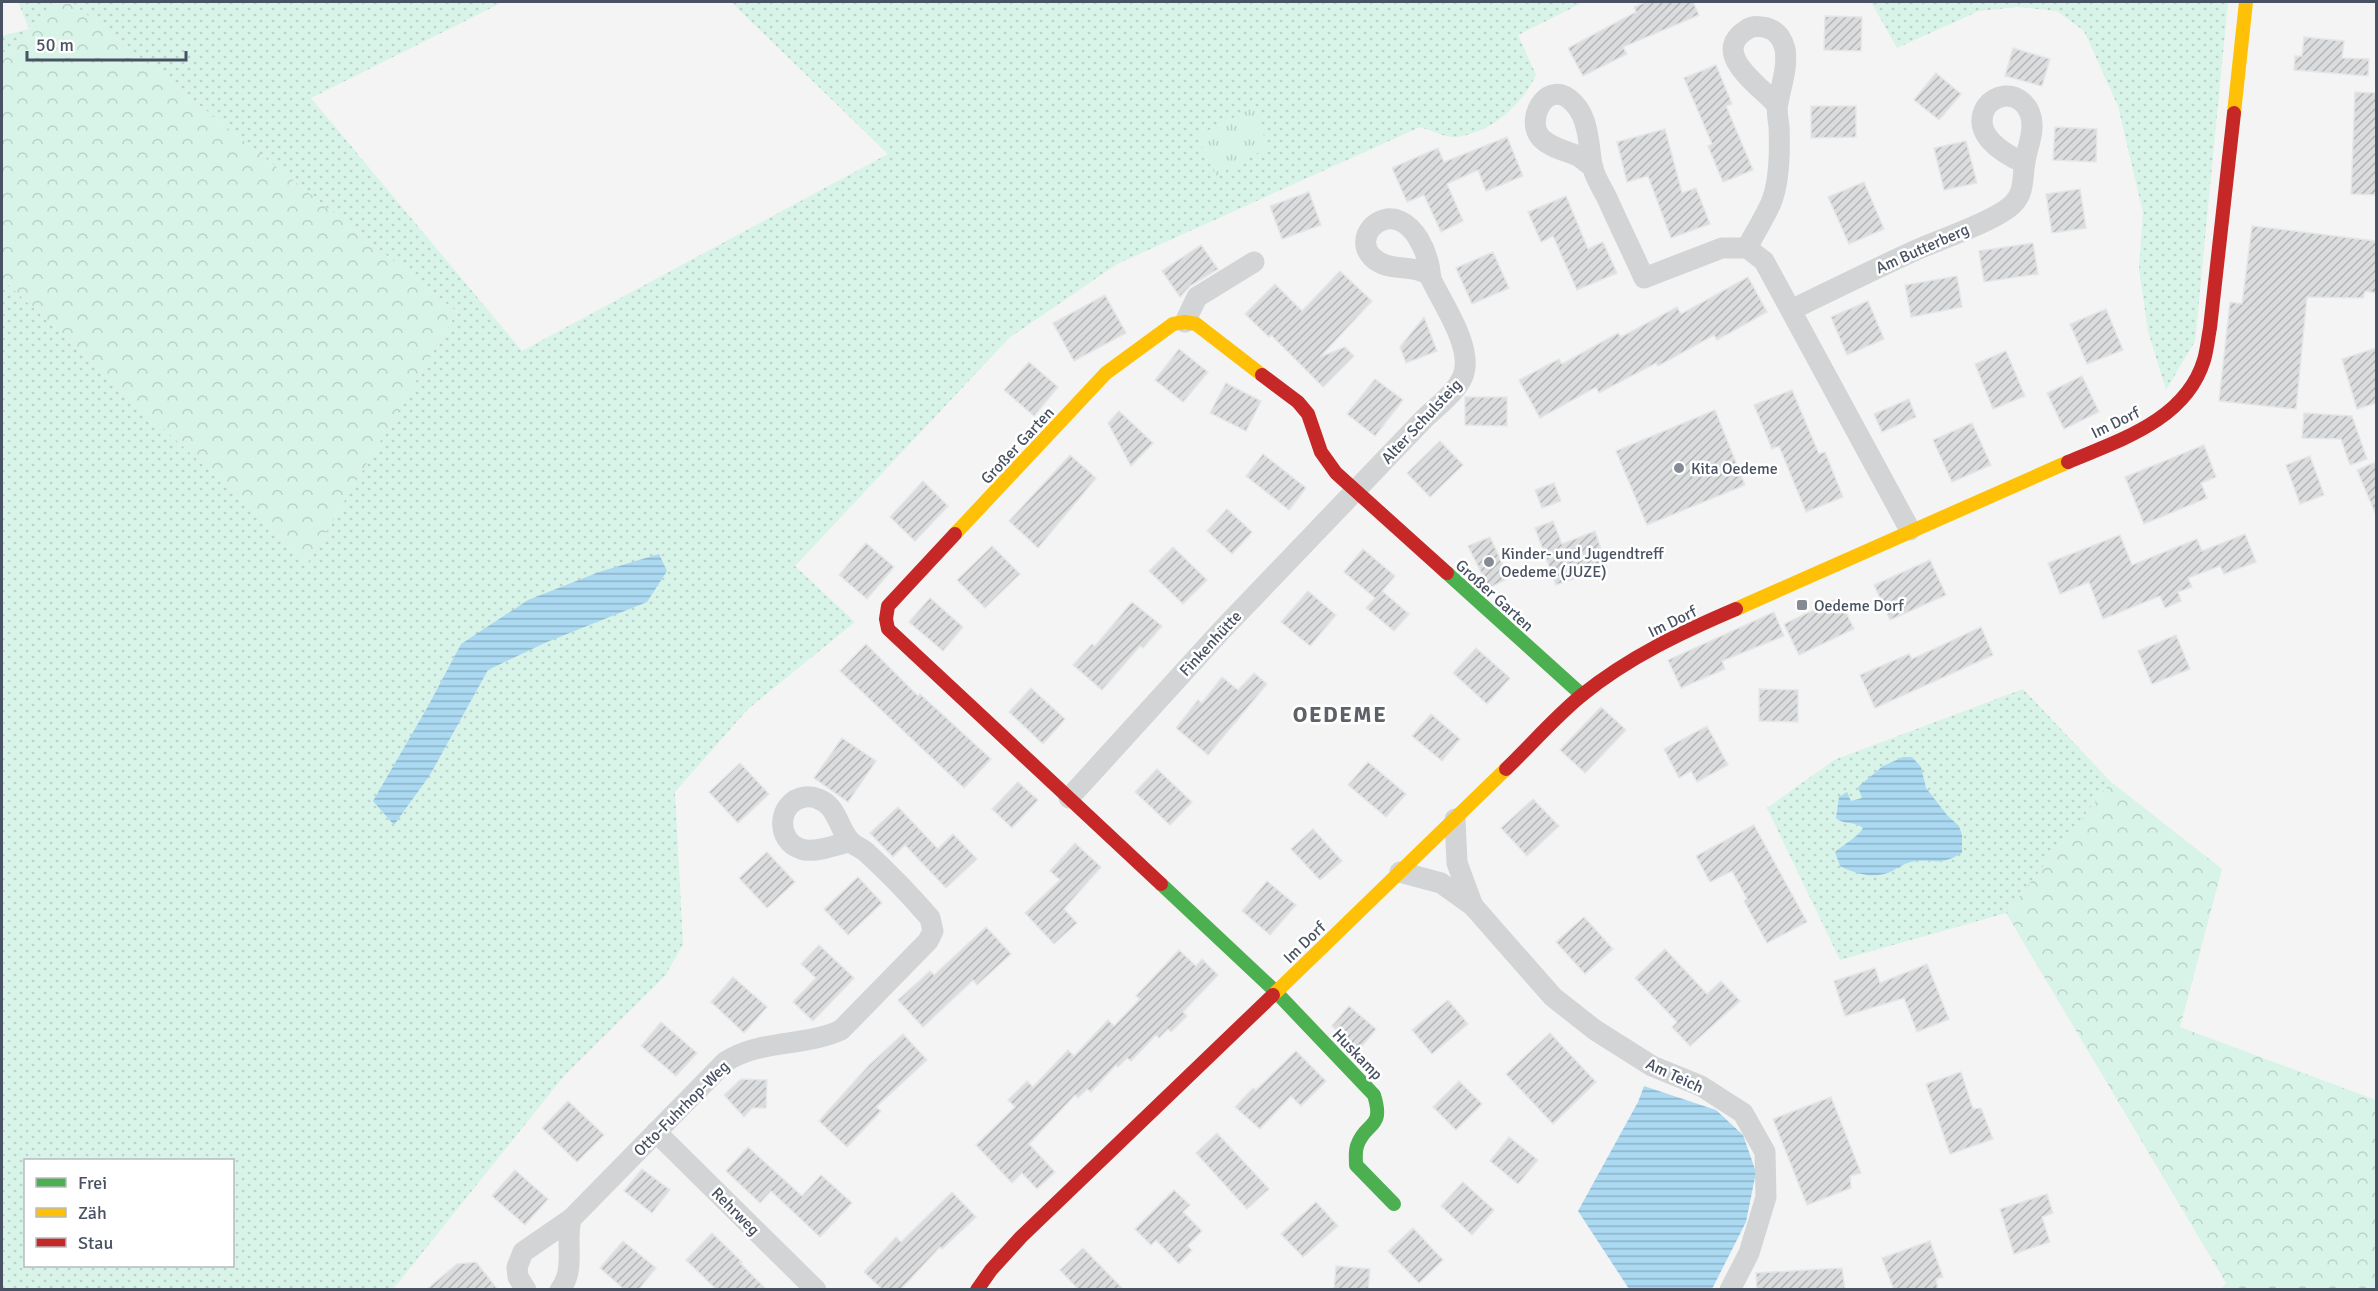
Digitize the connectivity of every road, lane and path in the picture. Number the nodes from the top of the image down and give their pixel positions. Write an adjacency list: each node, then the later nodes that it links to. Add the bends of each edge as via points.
1 (2246, 2): 11 (street, Im Dorf, via 2211,328 2204,361 2187,393 2164,416 2136,433)
2 (1777, 105): 5 (street, via 1777,175 1771,203)
3 (2024, 163): 8 (street, Am Butterberg, via 2020,195 1998,215)
4 (1593, 167): 5 (street, via 1644,278 1722,248)
5 (1747, 248): 8 (street, via 1764,261)
6 (1254, 262): 9 (street, via 1197,297)
7 (1431, 277): 10 (street, Alter Schulsteig, via 1452,316 1463,350 1464,375 1457,387)
8 (1791, 310): 11 (street)
9 (1185, 322): 10 (street, Großer Garten, via 1196,324 1298,402 1308,414 1321,452); 13 (street, Großer Garten, via 1173,324 1106,373 888,606 888,629)
10 (1355, 491): 12 (street, Großer Garten); 13 (street, Finkenhütte)
11 (1910, 530): 12 (street, Im Dorf, via 1674,636)
12 (1582, 695): 14 (street, Im Dorf)
13 (1069, 798): 18 (street, Großer Garten)
14 (1455, 819): 16 (street, Im Dorf); 17 (street, Am Teich, via 1457,863)
15 (850, 842): 19 (street, Otto-Fuhrhop-Weg, via 865,851 930,918 933,931 928,941 841,1030 737,1054)
16 (1400, 872): 17 (street, Am Teich, via 1441,883); 18 (street, Im Dorf)
17 (1473, 906): 26 (street, Am Teich, via 1553,997 1595,1030 1652,1066 1701,1086 1743,1113 1765,1152 1766,1197 1749,1253)
18 (1276, 992): 20 (street, Huskamp, via 1374,1095 1379,1107 1374,1124 1357,1144 1356,1165); 25 (street, Im Dorf, via 1021,1237)
19 (656, 1132): 21 (street, Otto-Fuhrhop-Weg); 24 (street, Rehrweg)
20 (1394, 1204)
21 (571, 1219): 22 (street, Otto-Fuhrhop-Weg, via 523,1252 517,1267); 23 (street, via 567,1234 570,1262)
22 (526, 1290)
23 (560, 1290)
24 (816, 1290)
25 (977, 1290)
26 (1730, 1290)

